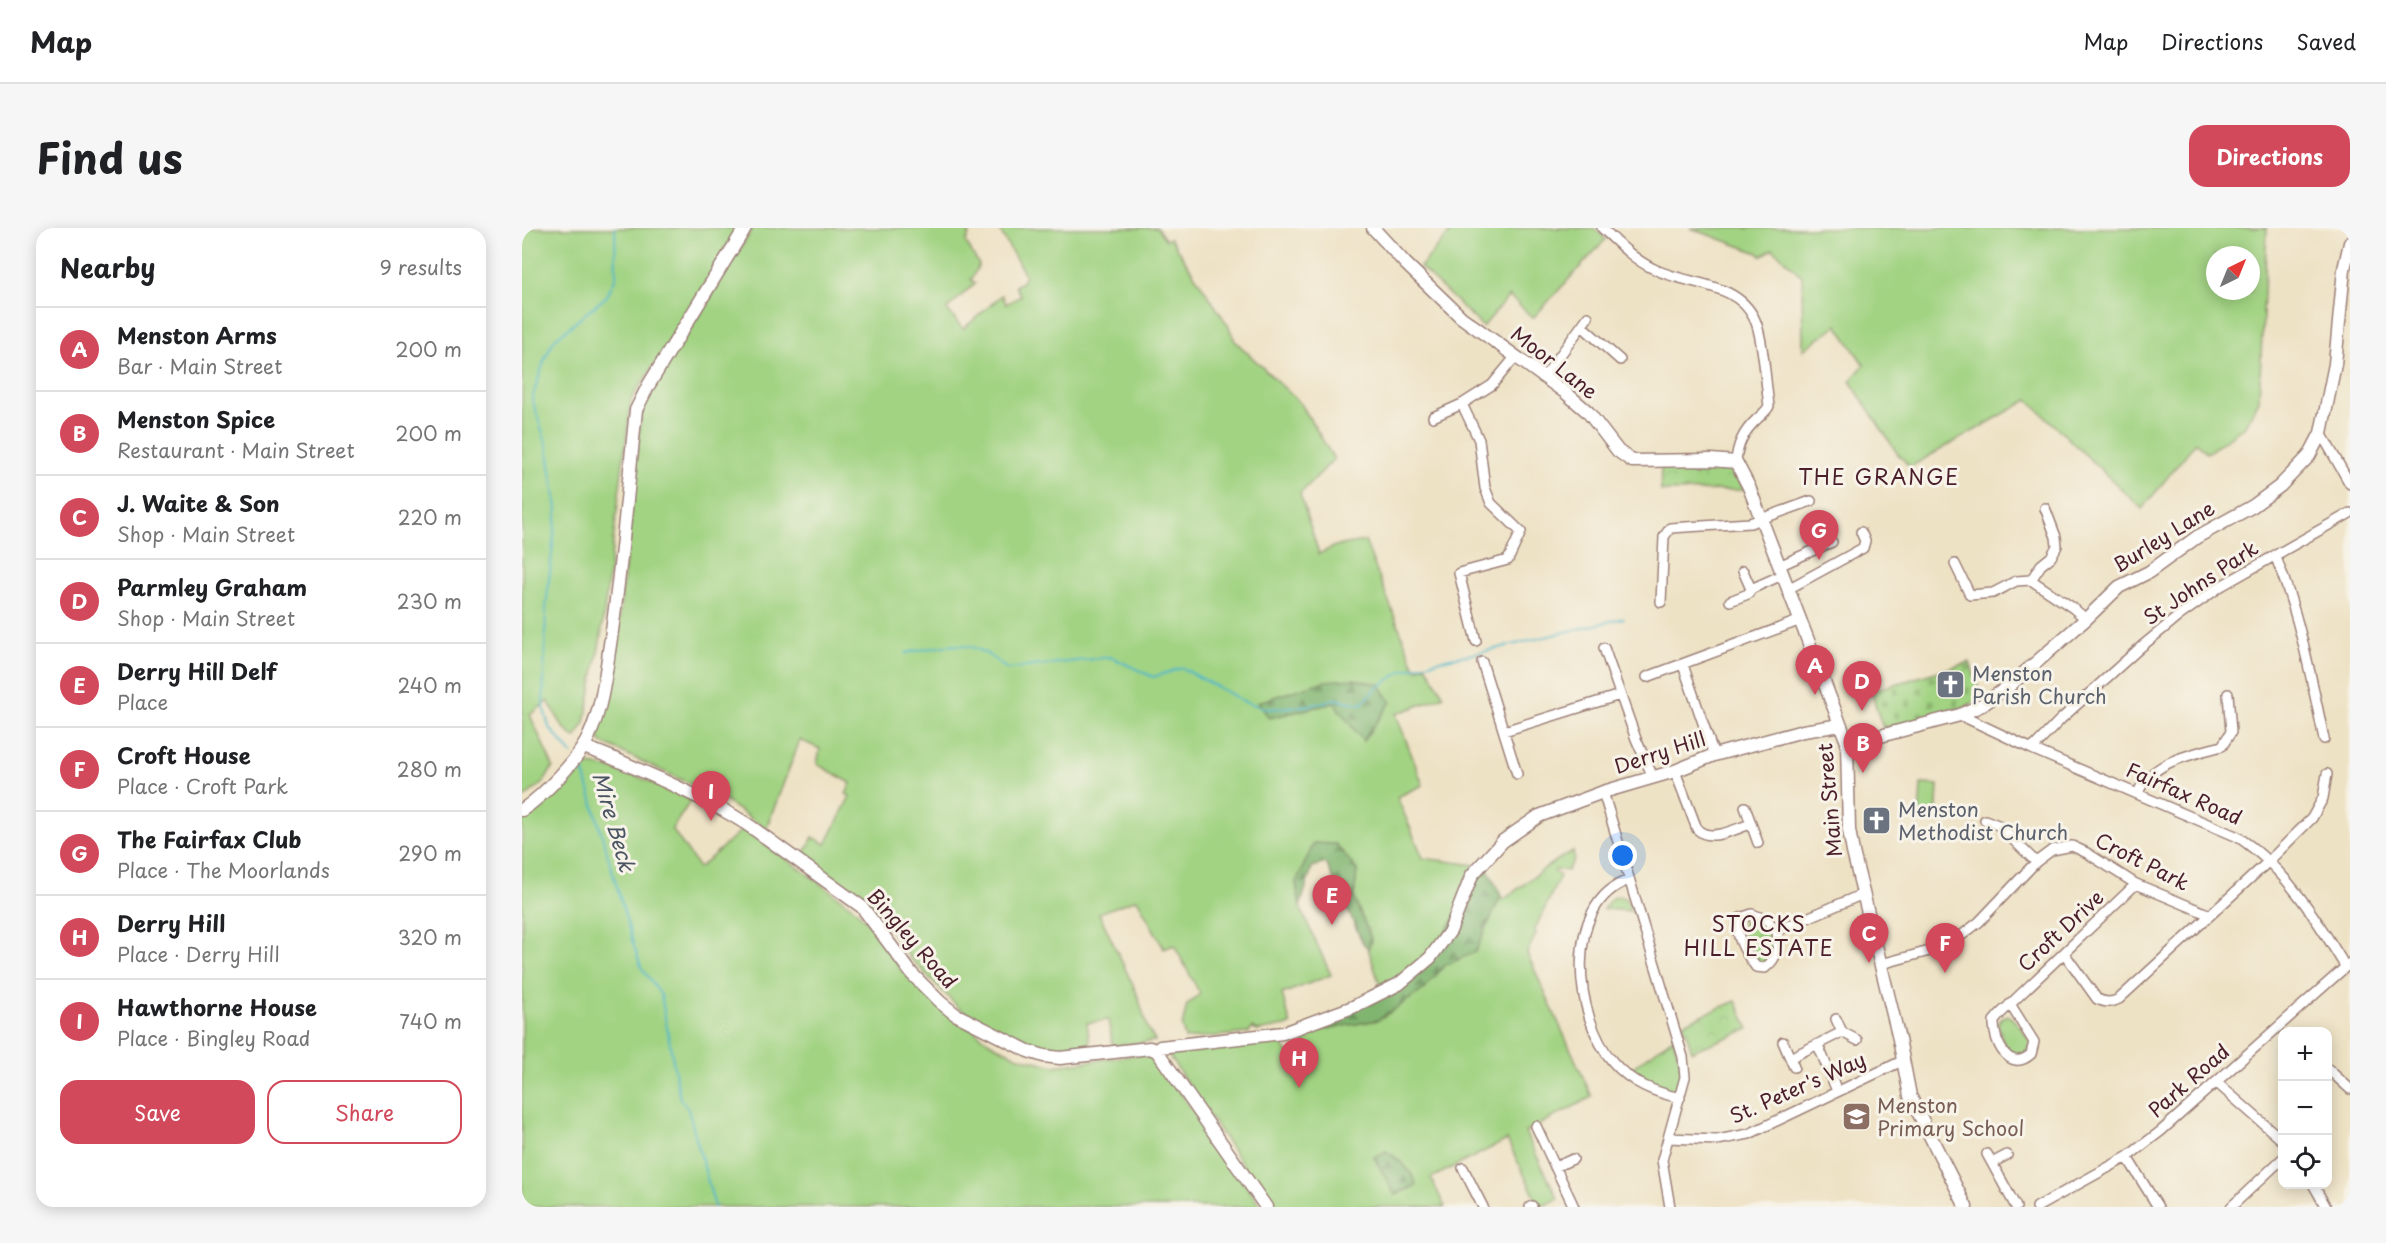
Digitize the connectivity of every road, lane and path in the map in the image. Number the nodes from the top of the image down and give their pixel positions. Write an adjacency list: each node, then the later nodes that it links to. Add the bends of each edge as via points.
1 (745, 228): 44 (street, via 636,410 605,674 594,723)
2 (1373, 228): 7 (street, Moor Lane, via 1461,317)
3 (1602, 228): 13 (street, via 1653,269 1732,293 1756,321 1769,409 1742,436)
4 (2350, 243): 12 (street, Burley Lane, via 2335,364)
5 (1588, 317): 6 (street)
6 (1582, 326): 8 (street); 9 (street)
7 (1516, 356): 9 (street, Moor Lane); 10 (street, via 1492,384)
8 (1620, 360)
9 (1545, 376): 13 (street, Moor Lane, via 1588,412 1618,451 1632,461)
10 (1462, 404): 11 (street); 32 (street, via 1479,440 1485,488 1491,503 1521,532 1508,560 1459,573)
11 (1433, 417)
12 (2321, 433): 14 (street); 30 (street, Burley Lane, via 2309,456 2280,486 2149,572 2119,587)
13 (1736, 462): 18 (street, Main Street)
14 (2350, 484)
15 (1811, 501): 18 (street)
16 (2045, 508): 25 (street, via 2057,546)
17 (2350, 513): 21 (street, St Johns Park)
18 (1761, 520): 23 (street, Main Street); 29 (street, via 1670,528 1664,537)
19 (1861, 532): 27 (street, via 1863,548)
20 (1832, 542): 23 (street)
21 (2275, 555): 42 (street, via 2298,623); 45 (street, St Johns Park, via 2180,615)
22 (1955, 564): 25 (street, via 1973,596 1993,593 2016,581)
23 (1780, 570): 26 (street); 27 (street, Main Street)
24 (1743, 571): 26 (street)
25 (2031, 580): 30 (street)
26 (1751, 589): 28 (street)
27 (1788, 589): 31 (street, Main Street)
28 (1730, 601)
29 (1661, 602)
30 (2086, 619): 39 (street, Burley Lane, via 2008,687)
31 (1801, 621): 35 (street); 40 (street, Main Street)
32 (1476, 641)
33 (1604, 648): 38 (street)
34 (1482, 662): 41 (street)
35 (1683, 665): 36 (street); 46 (street)
36 (1647, 677)
37 (2228, 694): 52 (street, via 2231,732 2222,746 2166,764 2141,784)
38 (1620, 695): 41 (street); 50 (street)
39 (1960, 715): 43 (street, Burley Lane); 45 (street, Fairfax Road)
40 (1841, 725): 43 (street, Main Street); 46 (street, Derry Hill)
41 (1504, 731): 48 (street)
42 (2324, 739)
43 (1847, 742): 62 (street, Main Street, via 1849,830)
44 (583, 747): 54 (street, via 551,786); 76 (street, Bingley Road, via 689,793 754,829 862,907 912,974 955,1014 1044,1056 1060,1058 1150,1048)
45 (2032, 749): 52 (street, Fairfax Road)
46 (1714, 755): 47 (street, Derry Hill)
47 (1675, 771): 50 (street, Derry Hill); 56 (street, via 1702,835)
48 (1517, 774)
49 (2327, 774): 58 (street, via 2323,798 2312,818)
50 (1653, 777): 51 (street, Derry Hill)
51 (1604, 792): 60 (street); 76 (street, Derry Hill, via 1539,816 1503,841 1473,875 1450,931 1430,958 1399,984 1353,1007 1283,1033 1160,1047)
52 (2138, 793): 58 (street, Fairfax Road, via 2238,837)
53 (1745, 807): 56 (street)
54 (522, 810)
55 (1984, 820): 59 (street, via 1998,825)
56 (1751, 824): 57 (street)
57 (1758, 843)
58 (2269, 861): 63 (street); 67 (street, Fairfax Road, via 2289,882)
59 (2036, 862): 61 (street, Croft Park, via 2052,850 2072,846); 66 (street, Croft Park, via 1953,942)
60 (1629, 880): 82 (street, via 1683,1057 1685,1077); 82 (street, via 1602,898 1582,942 1582,974 1589,1011 1602,1047 1622,1071 1650,1089)
61 (2136, 884): 63 (street, Croft Park); 65 (street, Croft Drive)
62 (1863, 894): 64 (street); 66 (street, Main Street)
63 (2210, 915): 65 (street, via 2112,1003 2097,999)
64 (1777, 932): 64 (street, via 1767,920 1752,914 1738,919 1736,927 1756,967 1765,968 1772,962 1779,943)
65 (2064, 953): 68 (street, Croft Drive)
66 (1881, 964): 77 (street, Main Street)
67 (2348, 965): 70 (street, Park Road)
68 (2010, 1004): 68 (street, Croft Drive, via 1994,1026 2003,1053 2012,1060 2022,1060 2031,1054 2034,1042)
69 (1836, 1019): 72 (street)
70 (2283, 1027)
71 (2278, 1031): 79 (street, Park Road)
72 (1842, 1032): 73 (street); 75 (street)
73 (1857, 1040)
74 (1783, 1042): 75 (street, via 1792,1063)
75 (1818, 1045): 81 (street)
76 (1156, 1051): 95 (street)
77 (1904, 1060): 81 (street, St. Peter's Way); 99 (street, Main Street, via 1910,1096)
78 (2332, 1073): 80 (street)
79 (2216, 1082): 84 (street); 88 (street, Park Road)
80 (2350, 1089)
81 (1837, 1091): 85 (street, St. Peter's Way, via 1742,1136 1717,1140)
82 (1680, 1098): 85 (street)
83 (1536, 1126): 92 (street)
84 (2278, 1136)
85 (1668, 1138): 98 (street, via 1662,1160)
86 (1987, 1154): 90 (street)
87 (2007, 1155): 90 (street)
88 (2127, 1157): 101 (street, Park Road); 102 (street)
89 (1573, 1159): 92 (street)
90 (1992, 1163): 100 (street)
91 (2278, 1165): 103 (street)
92 (1555, 1167): 97 (street)
93 (1463, 1168): 96 (street)
94 (2315, 1189): 104 (street)
95 (1266, 1207)
96 (1482, 1207)
97 (1574, 1207)
98 (1670, 1207)
99 (1966, 1207)
100 (2016, 1207)
101 (2037, 1207)
102 (2158, 1207)
103 (2231, 1207)
104 (2326, 1207)

